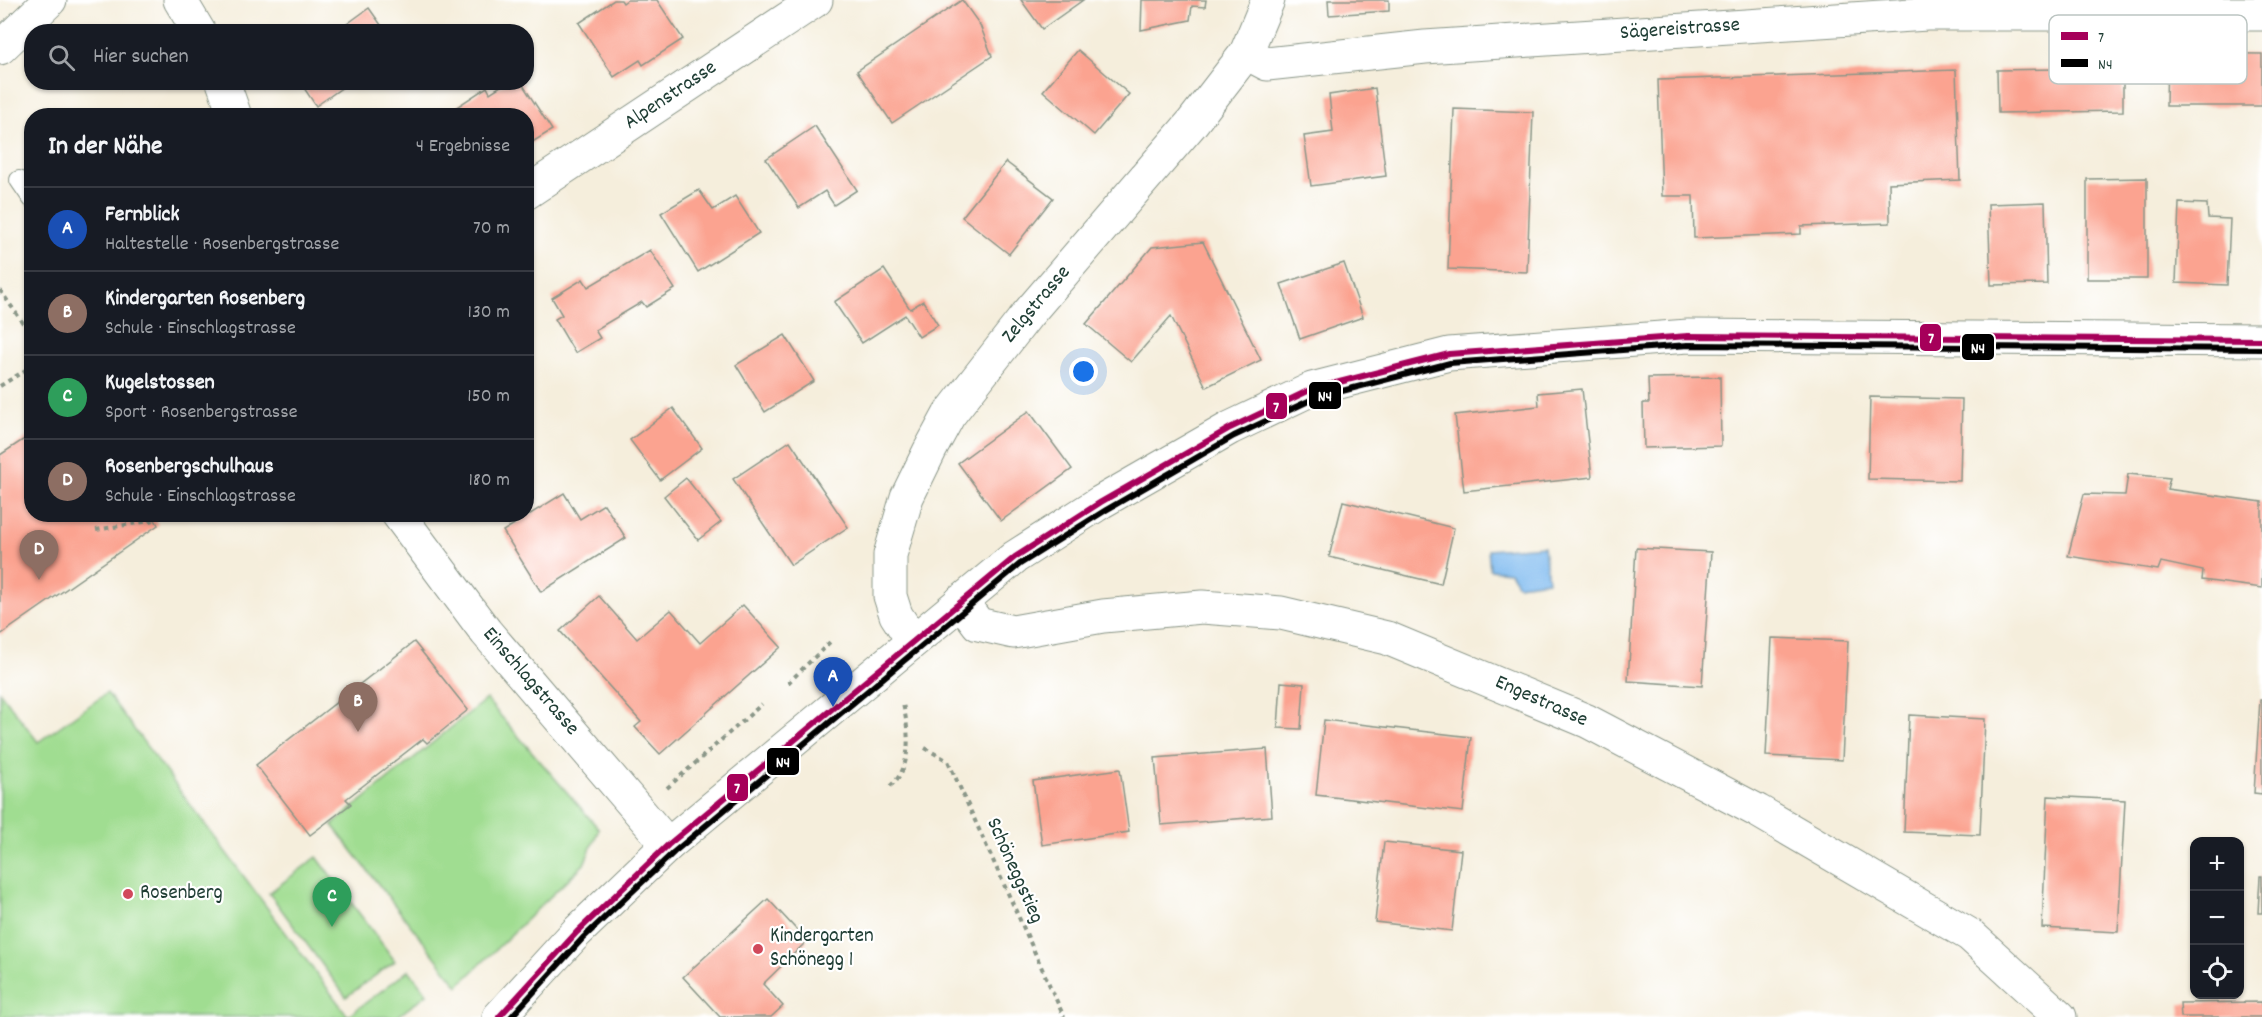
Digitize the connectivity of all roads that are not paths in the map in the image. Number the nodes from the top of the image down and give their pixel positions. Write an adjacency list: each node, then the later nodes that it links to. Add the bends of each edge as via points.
1 (50, 0): 6 (street)
2 (180, 0): 7 (street)
3 (816, 0): 15 (street, Alpenstrasse)
4 (1269, 0): 10 (street, Zelgstrasse)
5 (2262, 14): 10 (street, Sägereistrasse, via 1927,14 1425,47 1267,64)
6 (25, 24)
7 (194, 24)
8 (24, 25): 9 (street)
9 (0, 48)
10 (1246, 53): 19 (street, Zelgstrasse, via 1192,123 1027,315 949,415 907,497 890,555 890,596 896,615)
11 (226, 90): 12 (street)
12 (232, 108)
13 (19, 180): 14 (lane)
14 (24, 187)
15 (534, 188)
16 (2262, 340): 18 (street, via 1688,336 1449,354 1312,389 1230,428 1015,557)
17 (404, 522): 20 (street, Einschlagstrasse, via 486,632)
18 (961, 601): 19 (street); 22 (street, Engestrasse, via 978,624 1013,632 1103,616 1202,607 1281,613 1387,638 1587,721 1758,811 1970,935)
19 (913, 641): 20 (street)
20 (668, 845): 21 (street, via 577,932)
21 (500, 1017)
22 (2060, 1017)

